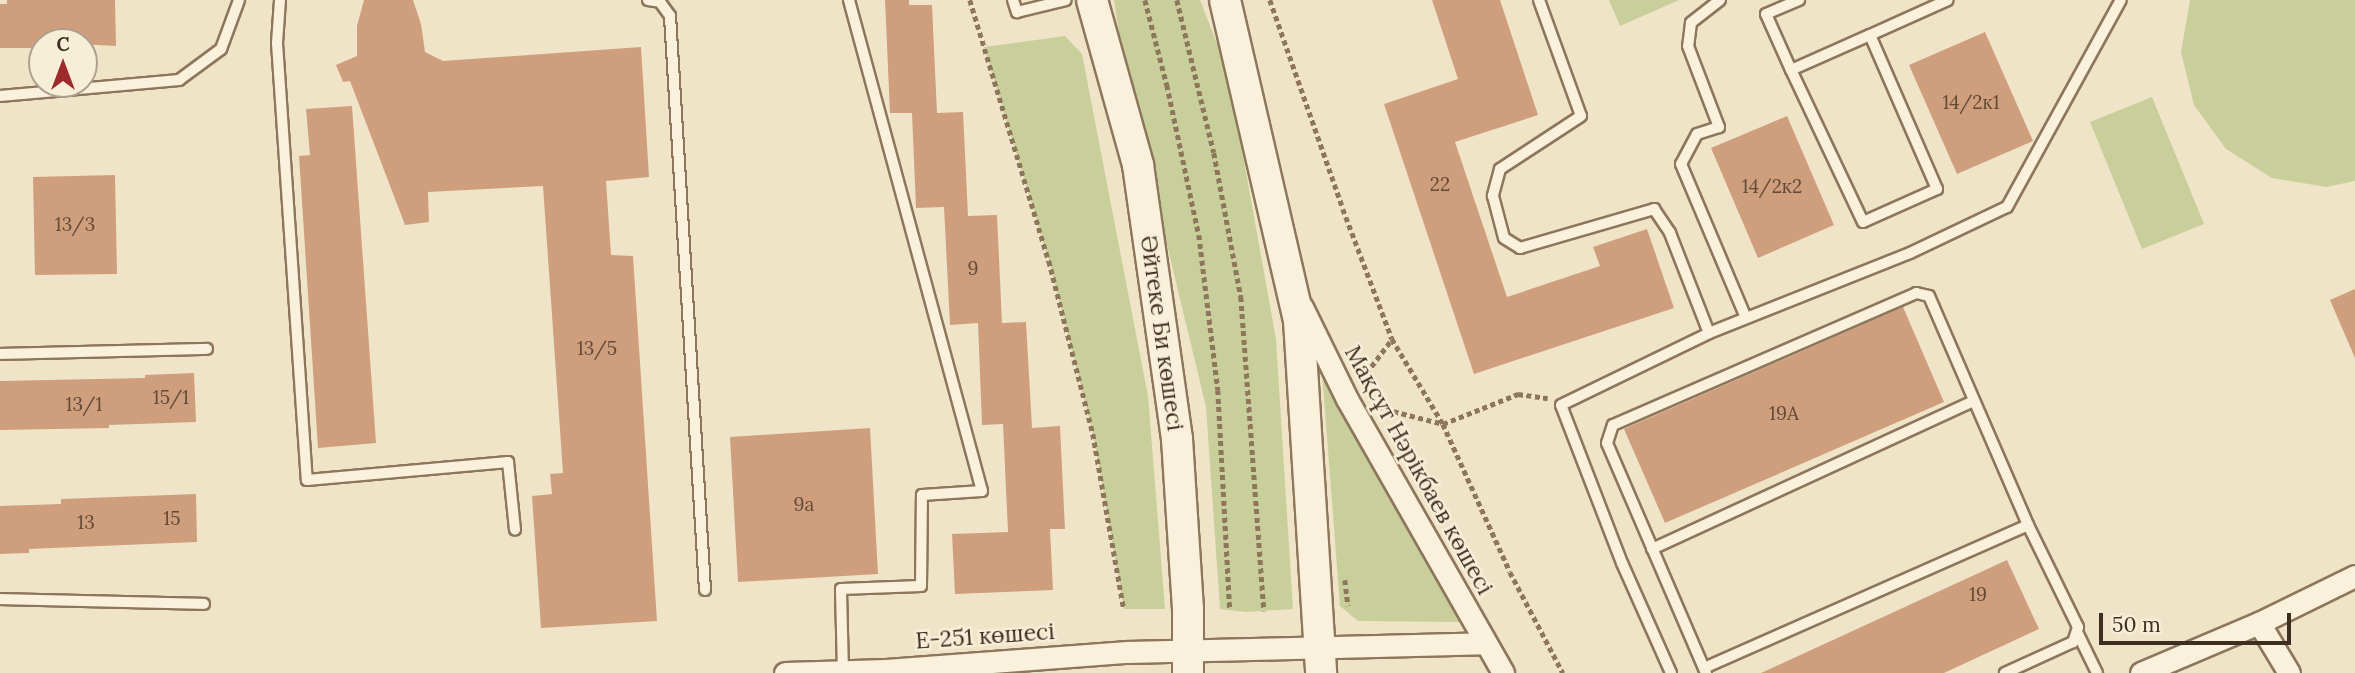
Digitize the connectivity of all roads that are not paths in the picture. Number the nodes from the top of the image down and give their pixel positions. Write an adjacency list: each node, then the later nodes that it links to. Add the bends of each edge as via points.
1 (239, 0): 16 (lane, via 221,49 179,80)
2 (280, 0): 24 (lane, via 277,43 307,480 508,462)
3 (648, 0): 27 (lane, via 660,2 670,16)
4 (849, 0): 36 (lane, via 982,491 922,495 921,586 841,589)
5 (1013, 0): 6 (lane, via 1017,12)
6 (1066, 0)
7 (1092, 0): 34 (street, Әйтеке Би көшесі, via 1138,165 1177,439)
8 (1225, 0): 17 (street)
9 (1539, 0): 19 (lane, via 1581,116 1500,169 1493,196 1504,238 1520,248 1654,209 1670,233)
10 (1720, 0): 18 (lane, via 1691,23 1688,46 1719,127 1697,134 1681,164)
11 (1799, 0): 15 (lane, via 1766,14)
12 (1948, 0): 14 (lane)
13 (2121, 0): 18 (lane, via 2007,207 1910,253)
14 (1870, 35): 15 (lane); 15 (lane, via 1937,189 1863,222)
15 (1791, 70)
16 (0, 96)
17 (1294, 290): 32 (street, Мақсұт Нәрікбаев көшесі, via 1347,399); 33 (street)
18 (1746, 318): 19 (lane)
19 (1709, 333): 39 (lane, via 1561,405 1622,563)
20 (207, 349): 21 (lane)
21 (0, 354)
22 (1974, 401): 23 (lane); 25 (lane); 25 (lane, via 1929,296 1916,293 1613,425 1607,443)
23 (2028, 525): 31 (lane); 35 (lane)
24 (515, 530)
25 (1652, 549): 35 (lane)
26 (2355, 576): 30 (street)
27 (705, 590)
28 (0, 599): 29 (lane)
29 (204, 604)
30 (2259, 623): 42 (street); 43 (street)
31 (2078, 634): 40 (lane, via 2073,642); 41 (lane)
32 (1485, 643): 33 (street, Е-251 көшесі); 38 (street, Мақсұт Нәрікбаев көшесі)
33 (1321, 660): 34 (street, Е-251 көшесі)
34 (1189, 662): 36 (street, Е-251 көшесі, via 1127,652)
35 (1705, 671)
36 (843, 672): 37 (street, Е-251 көшесі)
37 (785, 673)
38 (1503, 673)
39 (1671, 673)
40 (2005, 673)
41 (2097, 673)
42 (2141, 673)
43 (2289, 673)

